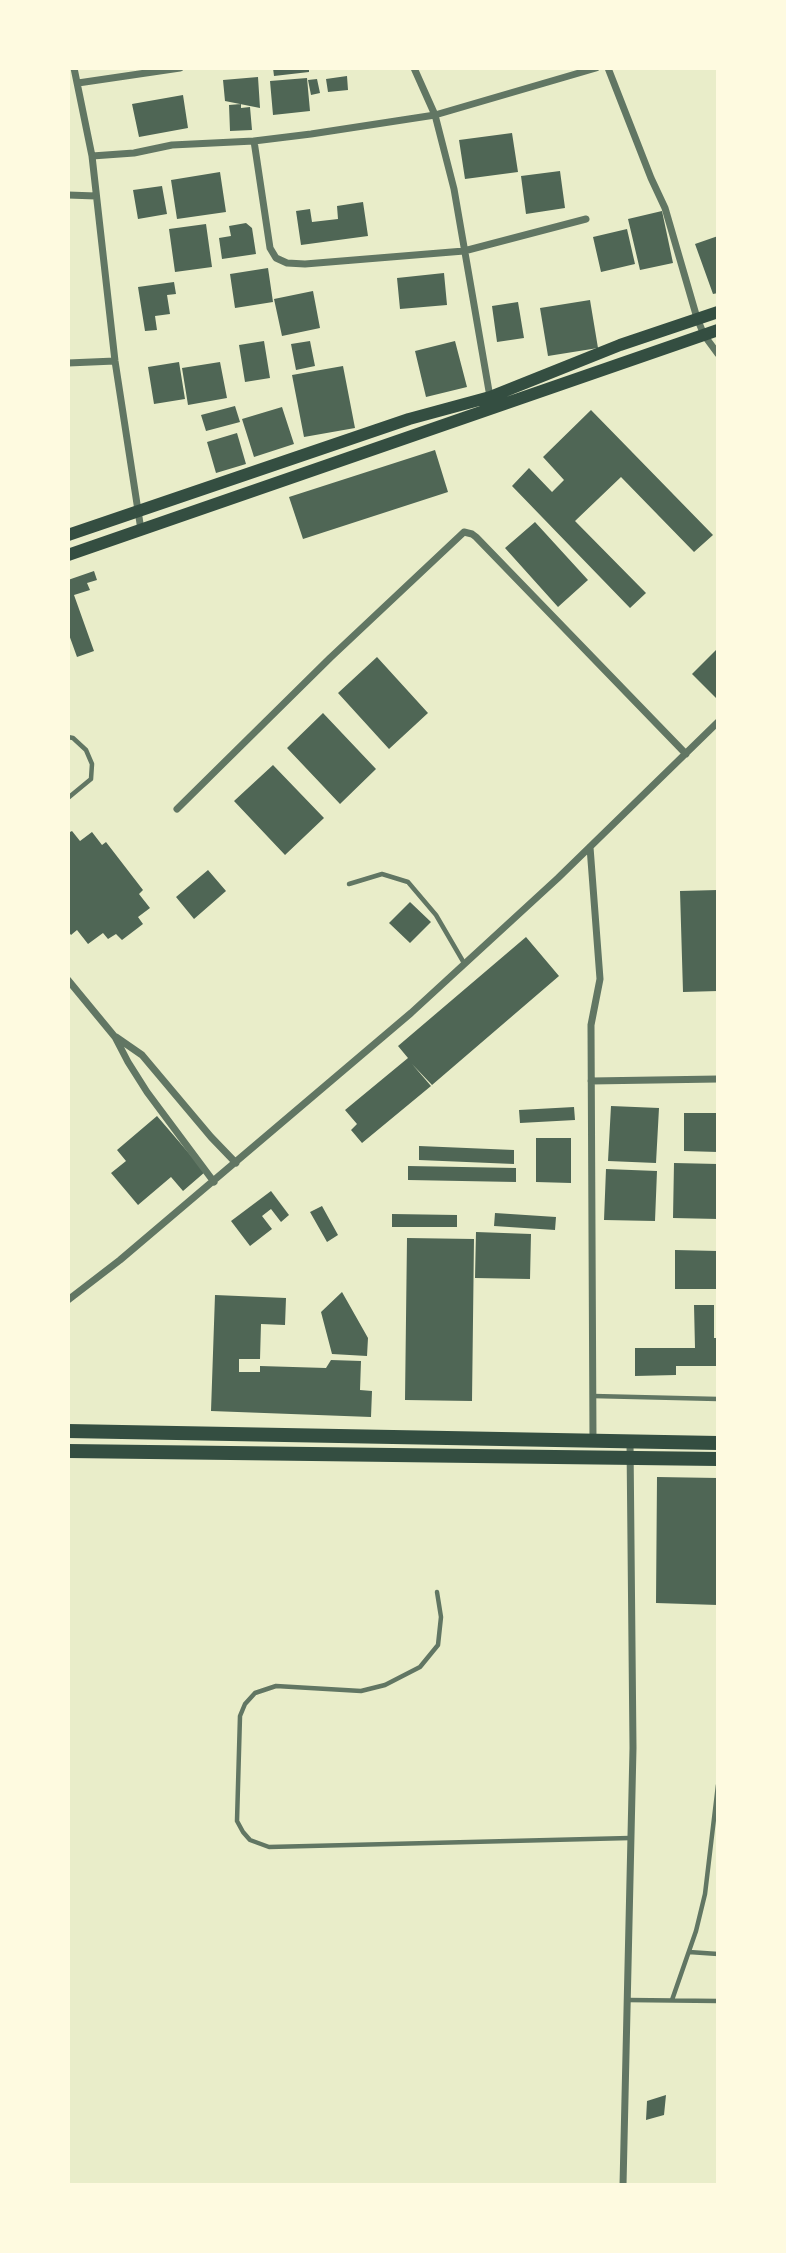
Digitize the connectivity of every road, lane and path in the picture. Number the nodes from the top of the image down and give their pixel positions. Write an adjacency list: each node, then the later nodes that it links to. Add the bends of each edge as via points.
1 (74, 68): 6 (street)
2 (180, 68): 6 (street)
3 (414, 68): 7 (street)
4 (596, 68): 7 (street)
5 (608, 68): 15 (street, via 665,208)
6 (78, 83): 9 (street)
7 (435, 115): 8 (street); 13 (street)
8 (254, 141): 9 (street, via 172,145); 13 (street, via 270,248 276,258 296,264)
9 (92, 156): 11 (street)
10 (68, 195): 11 (street)
11 (96, 196): 19 (street)
12 (586, 219): 13 (street)
13 (464, 251): 21 (street)
14 (718, 312): 15 (main road)
15 (697, 318): 17 (street); 21 (main road)
16 (718, 330): 17 (main road)
17 (704, 335): 18 (street); 23 (main road)
18 (718, 354)
19 (114, 361): 20 (street); 22 (street)
20 (68, 363)
21 (490, 397): 22 (main road, via 409,419)
22 (138, 510): 23 (street); 24 (main road)
23 (141, 530): 25 (main road)
24 (68, 535)
25 (68, 555)
26 (718, 722): 28 (street)
27 (68, 737): 29 (lane, via 86,750 92,764 90,779)
28 (686, 754): 30 (street, via 476,537 464,532); 31 (street)
29 (68, 799)
30 (177, 809)
31 (590, 847): 33 (street); 37 (street, via 600,979 591,1025)
32 (349, 884): 33 (lane, via 382,874 408,882 436,915)
33 (464, 964): 38 (street)
34 (68, 980): 35 (street)
35 (115, 1037): 38 (street, via 142,1055); 39 (street, via 147,1092)
36 (718, 1079): 37 (street)
37 (591, 1081): 41 (street)
38 (236, 1163): 39 (street)
39 (214, 1182): 40 (street)
40 (68, 1300)
41 (593, 1396): 42 (lane); 44 (street)
42 (718, 1399)
43 (68, 1431): 44 (main road)
44 (593, 1440): 45 (main road)
45 (630, 1442): 46 (main road); 48 (street)
46 (718, 1443)
47 (68, 1451): 48 (main road)
48 (630, 1458): 49 (main road); 52 (street)
49 (718, 1459)
50 (437, 1592): 52 (lane, via 441,1617 438,1644 420,1667 386,1685 362,1691 276,1686 255,1693 245,1704 240,1716 237,1821 243,1832 269,1847)
51 (718, 1785): 53 (lane, via 705,1894)
52 (631, 1838): 55 (street)
53 (689, 1952): 54 (lane); 56 (lane)
54 (718, 1954)
55 (628, 2000): 56 (lane); 58 (street)
56 (672, 2000): 57 (lane)
57 (718, 2001)
58 (623, 2185)

